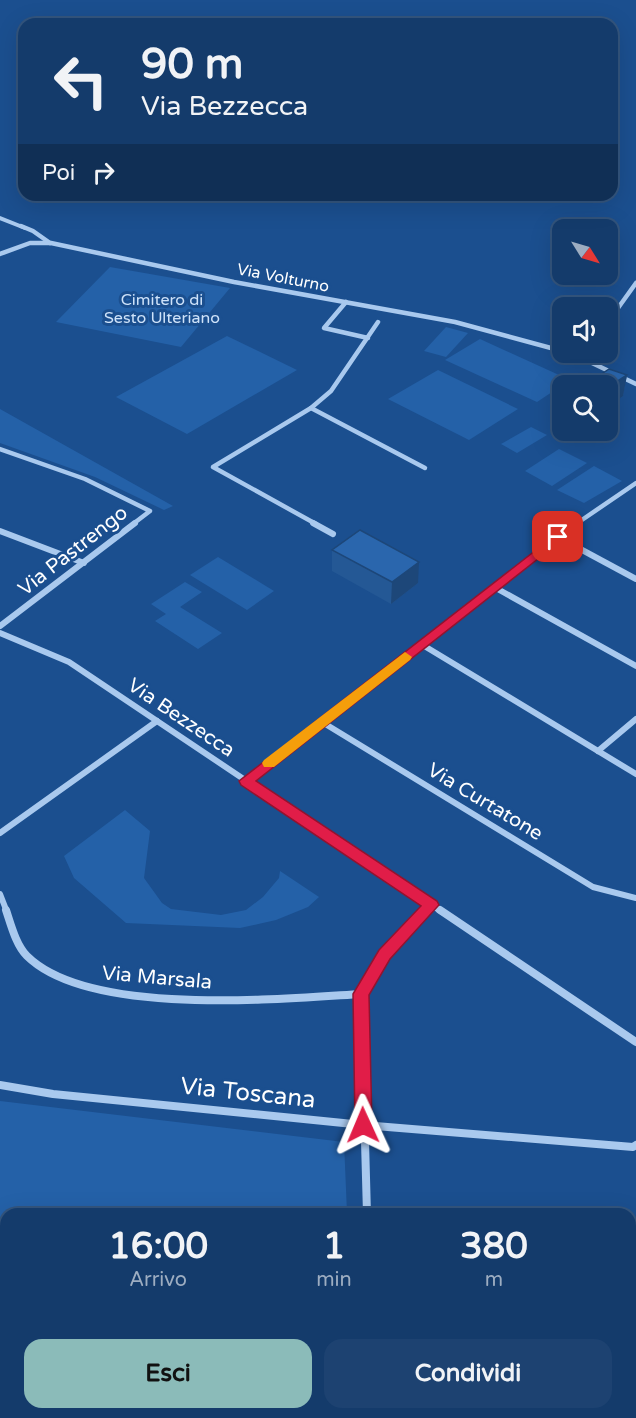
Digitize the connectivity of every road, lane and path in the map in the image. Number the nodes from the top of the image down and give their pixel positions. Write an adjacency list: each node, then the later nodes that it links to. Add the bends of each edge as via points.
1 (0, 218): 2 (street)
2 (51, 243): 3 (street, Via Volturno, via 30,243); 5 (street, Via Volturno)
3 (0, 254)
4 (636, 283): 6 (street)
5 (346, 302): 8 (street, via 324,328); 9 (street, Via Volturno, via 455,322)
6 (618, 308)
7 (378, 322): 8 (street)
8 (368, 338): 12 (street, via 331,391)
9 (552, 348)
10 (595, 363): 11 (street)
11 (636, 384)
12 (311, 408): 14 (street); 17 (street, via 213,467)
13 (0, 449): 19 (street, Via Pastrengo, via 85,480 150,511)
14 (425, 468)
15 (636, 483): 18 (street)
16 (0, 531): 19 (street)
17 (333, 534)
18 (558, 537): 20 (street); 21 (street)
19 (84, 563): 22 (street, Via Pastrengo)
20 (636, 579)
21 (494, 587): 24 (street); 25 (street)
22 (0, 626)
23 (0, 633): 27 (street, Via Bezzecca, via 69,662)
24 (422, 644): 28 (street); 29 (street)
25 (636, 666)
26 (636, 719): 29 (street)
27 (157, 721): 31 (street, Via Bezzecca); 32 (street)
28 (322, 722): 31 (street); 34 (street, Via Curtatone, via 593,887)
29 (598, 752): 30 (street)
30 (636, 774)
31 (246, 781): 35 (street, Via Bezzecca)
32 (0, 833)
33 (0, 894): 36 (street, Via Marsala, via 25,955 54,975 87,988 209,1001)
34 (636, 898)
35 (432, 905): 36 (street, via 385,954); 37 (street, Via Bezzecca)
36 (361, 994): 39 (street)
37 (636, 1042)
38 (0, 1085): 39 (street, Via Toscana, via 54,1094)
39 (363, 1125): 40 (street, Via Toscana); 41 (street)
40 (636, 1145)
41 (367, 1208)

